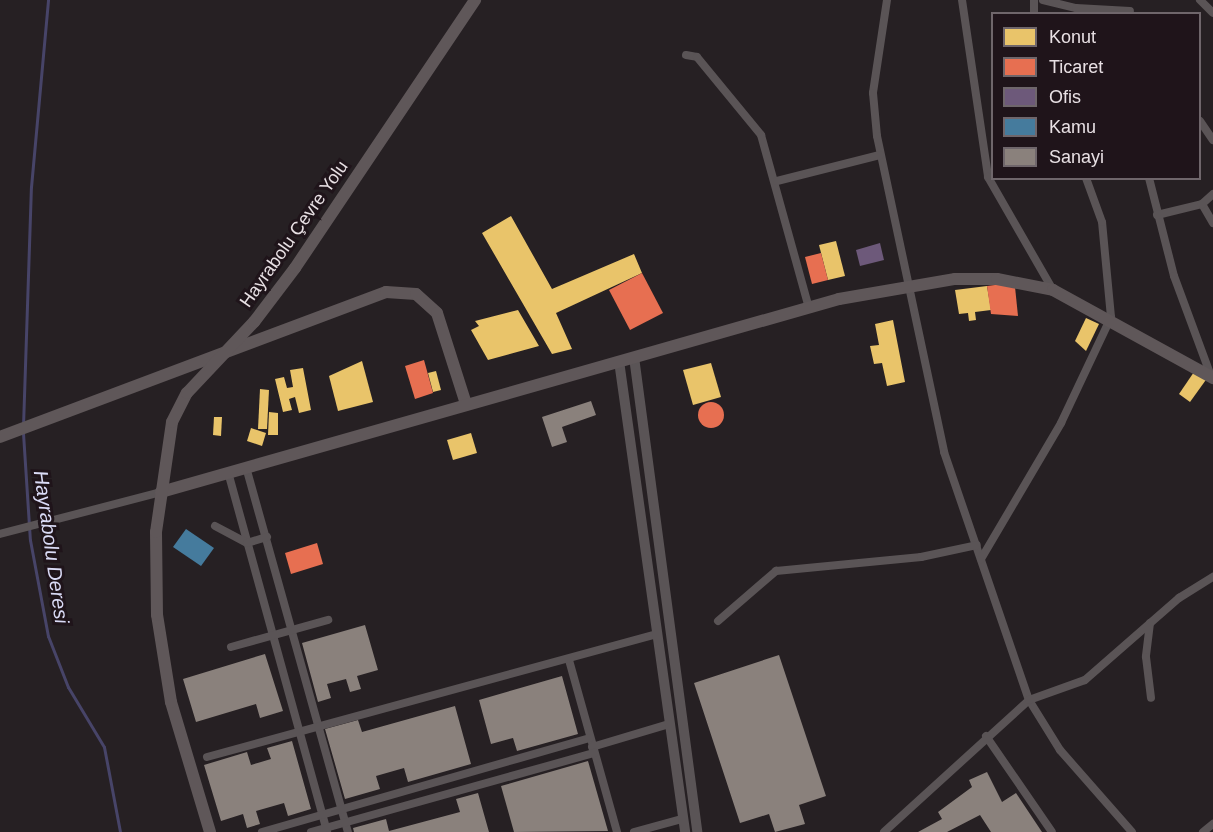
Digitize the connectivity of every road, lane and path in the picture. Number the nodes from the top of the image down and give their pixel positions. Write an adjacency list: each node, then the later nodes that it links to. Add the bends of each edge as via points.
1 (475, 0): 31 (main road, Hayrabolu Çevre Yolu, via 295,268 177,408)
2 (887, 0): 12 (street, via 873,93)
3 (962, 0): 21 (street, via 988,177)
4 (1043, 0): 7 (street, via 1076,9)
5 (1129, 0): 7 (street)
6 (1200, 0): 8 (street)
7 (1130, 12)
8 (1213, 14)
9 (686, 55): 15 (street, via 697,57 761,135)
10 (1201, 122): 11 (street)
11 (1213, 140)
12 (880, 155): 15 (street); 20 (street)
13 (1087, 180): 23 (street, via 1102,222)
14 (1149, 180): 18 (street)
15 (777, 181): 22 (street)
16 (1213, 194): 17 (street)
17 (1202, 204): 18 (street); 19 (street)
18 (1157, 215): 26 (street)
19 (1213, 224)
20 (906, 285): 21 (main road, via 997,279); 22 (main road); 36 (street, via 944,453)
21 (1053, 290): 23 (main road)
22 (809, 308): 24 (main road)
23 (1111, 317): 26 (main road); 37 (street, via 1061,423)
24 (634, 357): 25 (main road); 68 (street)
25 (619, 361): 27 (main road); 43 (street)
26 (1212, 377)
27 (466, 404): 28 (main road, via 443,324 416,294 386,292); 29 (main road)
28 (0, 437)
29 (246, 467): 30 (main road); 34 (street)
30 (228, 472): 31 (main road); 35 (street)
31 (161, 492): 33 (street); 61 (main road, Hayrabolu Çevre Yolu, via 154,566 160,638 171,702)
32 (215, 526): 35 (street)
33 (0, 534)
34 (267, 537): 35 (street); 42 (street)
35 (247, 543): 44 (street)
36 (976, 545): 37 (street); 40 (street, via 921,557 776,571)
37 (981, 559): 48 (street)
38 (1213, 577): 41 (street)
39 (328, 620): 42 (street)
40 (718, 621)
41 (1150, 622): 47 (street, via 1146,657); 48 (street, via 1085,680)
42 (293, 630): 44 (street); 50 (street)
43 (657, 634): 46 (street); 49 (street)
44 (272, 636): 45 (street); 51 (street)
45 (231, 647)
46 (568, 660): 50 (street); 53 (street)
47 (1151, 698)
48 (1029, 700): 52 (street); 71 (street, via 1060,750)
49 (669, 724): 53 (street); 57 (street)
50 (319, 727): 51 (street); 55 (street)
51 (298, 732): 54 (street); 56 (street)
52 (986, 736): 69 (street); 70 (street)
53 (592, 746): 55 (street); 58 (street); 65 (street)
54 (207, 757)
55 (341, 809): 56 (street); 58 (street)
56 (322, 815): 60 (street); 62 (street)
57 (682, 819): 66 (street); 67 (street)
58 (345, 823): 60 (street); 64 (street)
59 (1213, 824): 72 (street)
60 (326, 830): 63 (street)
61 (210, 832)
62 (262, 832)
63 (311, 832)
64 (348, 832)
65 (617, 832)
66 (634, 832)
67 (686, 832)
68 (698, 832)
69 (884, 832)
70 (1052, 832)
71 (1132, 832)
72 (1203, 832)

